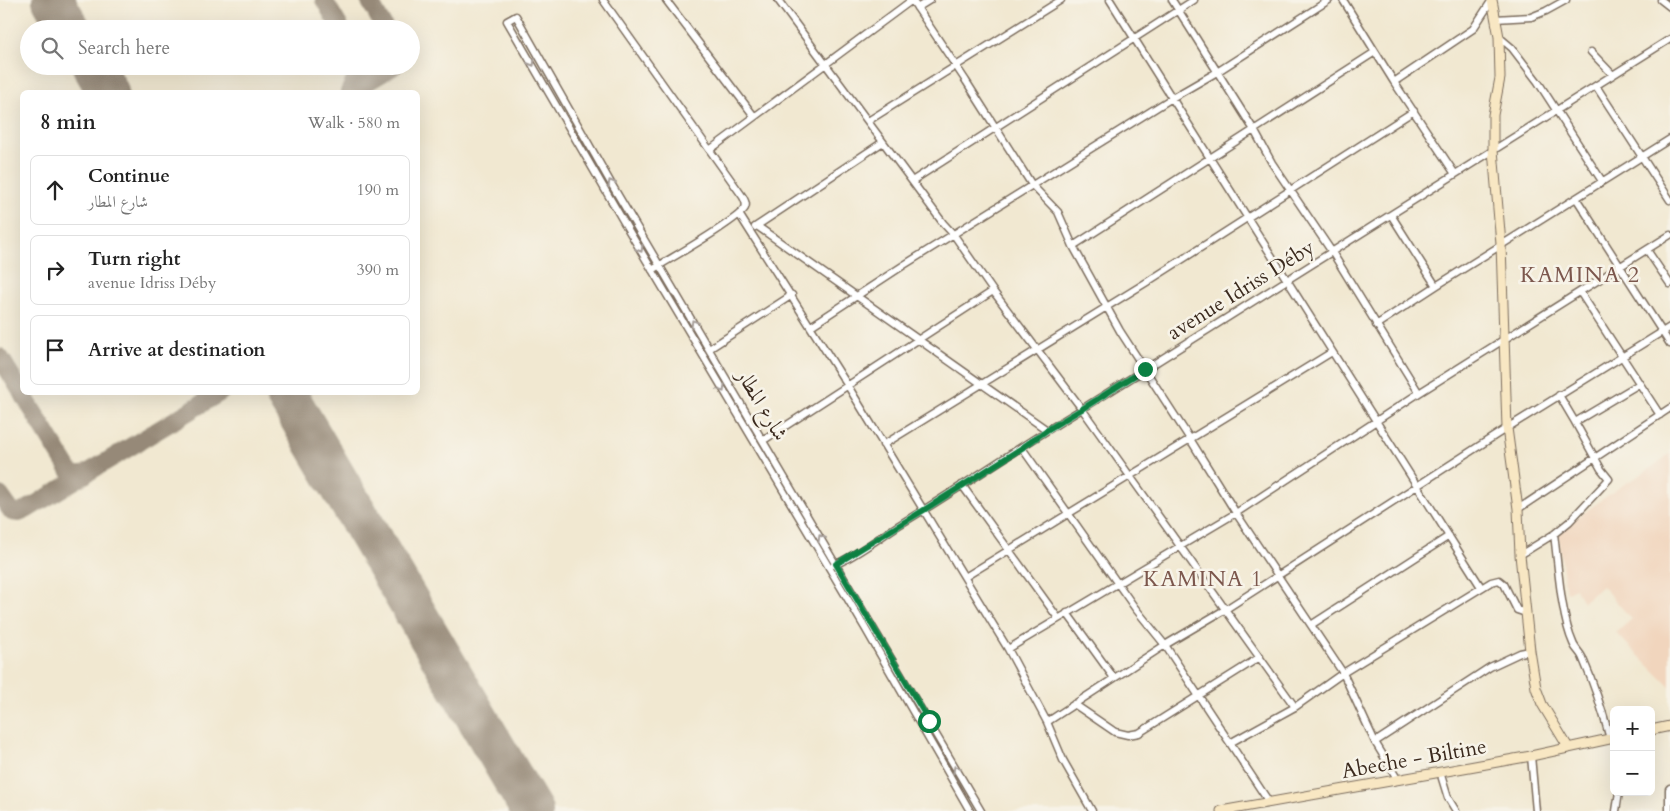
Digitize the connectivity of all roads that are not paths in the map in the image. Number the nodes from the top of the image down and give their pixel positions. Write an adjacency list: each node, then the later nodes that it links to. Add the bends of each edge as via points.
1 (604, 0): 39 (street)
2 (666, 0): 33 (street)
3 (778, 0): 24 (street)
4 (912, 0): 16 (street); 24 (street)
5 (930, 0): 16 (street)
6 (1061, 0): 25 (street)
7 (1110, 0): 20 (street)
8 (1172, 0): 17 (street)
9 (1194, 0): 17 (street)
10 (1330, 0): 26 (street)
11 (1343, 0): 22 (street)
12 (1492, 0): 18 (street); 28 (street, via 1473,29)
13 (1566, 0): 18 (street, via 1531,17)
14 (1661, 0): 15 (street)
15 (1670, 7)
16 (918, 8): 25 (street)
17 (1179, 10): 20 (street); 26 (street)
18 (1495, 19): 19 (street)
19 (1499, 37): 31 (street, via 1512,48); 40 (street, via 1500,78 1493,115)
20 (1134, 38): 30 (street); 35 (street)
21 (1670, 38): 27 (street, avenue Idriss Déby)
22 (1376, 52): 28 (street); 36 (street)
23 (1591, 52): 27 (street)
24 (826, 64): 33 (street); 34 (street)
25 (956, 66): 34 (street); 35 (street)
26 (1217, 72): 30 (street); 36 (street)
27 (1613, 75): 29 (street, avenue Idriss Déby)
28 (1394, 82): 32 (street)
29 (1596, 86): 31 (street, avenue Idriss Déby); 41 (street)
30 (1172, 98): 42 (street); 46 (street)
31 (1556, 110): 40 (street, avenue Idriss Déby); 45 (street)
32 (1414, 111): 43 (street); 47 (street)
33 (754, 116): 39 (street)
34 (868, 120): 38 (street)
35 (996, 128): 44 (street); 46 (street)
36 (1254, 130): 42 (street); 47 (street)
37 (1670, 139): 41 (street)
38 (882, 142): 44 (street); 53 (street)
39 (711, 149): 50 (street, via 744,197 745,207)
40 (1493, 150): 43 (street, avenue Idriss Déby); 57 (street)
41 (1641, 157): 45 (street); 49 (street)
42 (1211, 158): 52 (street); 58 (street)
43 (1455, 174): 51 (street, avenue Idriss Déby)
44 (912, 181): 55 (street)
45 (1602, 181): 48 (street)
46 (1032, 185): 55 (street); 58 (street, via 1055,208)
47 (1291, 191): 52 (street); 60 (street)
48 (1576, 198): 57 (street); 62 (street)
49 (1670, 200)
50 (739, 214): 54 (street); 61 (street)
51 (1391, 215): 60 (street, avenue Idriss Déby); 66 (street)
52 (1247, 219): 64 (street); 71 (street)
53 (757, 226): 54 (street); 70 (street)
54 (749, 231): 69 (street)
55 (954, 235): 67 (street); 70 (street)
56 (1670, 235): 59 (street)
57 (1501, 244): 66 (street); 76 (street)
58 (1073, 246): 71 (street)
59 (1647, 250): 62 (street); 65 (street)
60 (1332, 252): 64 (street, avenue Idriss Déby); 72 (street)
61 (660, 265): 63 (street); 63 (street, شارع المطار, one-way to 63, via 516,16 507,21); 79 (street, شارع المطار, one-way to 61)
62 (1621, 267): 68 (street); 75 (street)
63 (652, 270): 114 (street, شارع المطار, one-way to 114)
64 (1287, 281): 81 (street); 83 (street, avenue Idriss Déby)
65 (1670, 284)
66 (1436, 286): 72 (street)
67 (993, 291): 77 (street); 80 (street)
68 (1580, 292): 76 (street); 82 (street)
69 (792, 295): 73 (street); 79 (street)
70 (858, 296): 73 (street); 77 (street)
71 (1106, 308): 80 (street); 83 (street)
72 (1376, 325): 87 (street)
73 (811, 326): 86 (street)
74 (1670, 326): 75 (street)
75 (1663, 332): 78 (street); 82 (street)
76 (1504, 339): 87 (street); 94 (street)
77 (918, 340): 84 (street); 86 (street)
78 (1670, 344)
79 (709, 349): 97 (street, شارع المطار)
80 (1037, 350): 84 (street); 90 (street)
81 (1332, 352): 92 (street); 96 (street)
82 (1622, 356): 85 (street); 88 (street)
83 (1145, 369): 90 (street, avenue Idriss Déby); 96 (street)
84 (981, 384): 95 (street); 98 (street)
85 (1639, 384): 91 (street); 93 (street)
86 (848, 386): 97 (street); 98 (street)
87 (1419, 393): 92 (street)
88 (1559, 395): 93 (street); 94 (street)
89 (1670, 408): 91 (street)
90 (1082, 409): 95 (street, avenue Idriss Déby); 101 (street)
91 (1660, 415): 100 (street)
92 (1376, 422): 103 (street); 107 (street)
93 (1575, 422): 100 (street)
94 (1507, 428): 103 (street); 104 (street)
95 (1047, 430): 99 (street, avenue Idriss Déby)
96 (1190, 439): 101 (street); 107 (street)
97 (764, 440): 113 (street, شارع المطار, one-way to 97)
98 (883, 445): 105 (street)
99 (1022, 448): 102 (street, avenue Idriss Déby); 106 (street)
100 (1595, 458): 104 (street); 108 (street, via 1609,479 1574,518)
101 (1129, 476): 106 (street); 110 (street)
102 (962, 485): 105 (street, avenue Idriss Déby); 111 (street)
103 (1418, 486): 109 (street); 115 (street)
104 (1518, 509): 112 (street)
105 (924, 510): 113 (street, avenue Idriss Déby); 116 (street)
106 (1069, 513): 111 (street); 117 (street)
107 (1236, 513): 110 (street); 115 (street)
108 (1554, 534): 112 (street); 140 (street, via 1569,629)
109 (1449, 536): 118 (street); 124 (street)
110 (1179, 546): 117 (street); 119 (street)
111 (1009, 551): 116 (street); 122 (street)
112 (1520, 555): 121 (street)
113 (836, 564): 114 (street, avenue Idriss Déby); 123 (street, شارع المطار)
114 (828, 566): 125 (street, شارع المطار)
115 (1277, 576): 119 (street); 124 (street)
116 (965, 577): 127 (street)
117 (1118, 583): 120 (street); 126 (street)
118 (1481, 587): 121 (street, via 1499,580 1518,610); 130 (street)
119 (1226, 609): 126 (street); 129 (street)
120 (1067, 613): 122 (street); 131 (street)
121 (1526, 613): 128 (street)
122 (1058, 618): 127 (street)
123 (872, 624): 125 (street); 135 (street, شارع المطار)
124 (1311, 625): 130 (street)
125 (865, 628): 137 (street, شارع المطار)
126 (1164, 645): 131 (street); 132 (street)
127 (1008, 648): 136 (street)
128 (1530, 651): 142 (street, via 1490,667); 144 (street, via 1542,704)
129 (1260, 657): 132 (street); 134 (street)
130 (1343, 673): 134 (street); 142 (street)
131 (1114, 678): 133 (street)
132 (1199, 694): 133 (street, via 1139,733 1128,735 1115,732); 143 (street)
133 (1074, 704): 136 (street)
134 (1295, 707): 143 (street)
135 (929, 721): 137 (street); 152 (street, شارع المطار, one-way to 135)
136 (1047, 722): 153 (street, via 1063,760)
137 (921, 726): 151 (street, شارع المطار)
138 (1670, 726): 139 (street)
139 (1655, 729)
140 (1610, 733)
141 (1610, 738): 144 (street, Abeche - Biltine)
142 (1375, 742): 147 (street)
143 (1230, 743): 150 (street)
144 (1568, 747): 145 (street, Abeche - Biltine)
145 (1531, 756): 146 (street, Abeche - Biltine); 156 (street)
146 (1440, 772): 147 (street, Abeche - Biltine); 155 (street)
147 (1398, 780): 150 (street, Abeche - Biltine)
148 (1670, 788): 158 (street)
149 (1618, 796): 157 (street)
150 (1268, 802): 154 (street, Abeche - Biltine)
151 (970, 811)
152 (981, 811)
153 (1092, 811)
154 (1221, 811)
155 (1456, 811)
156 (1536, 811)
157 (1616, 811)
158 (1669, 811)

